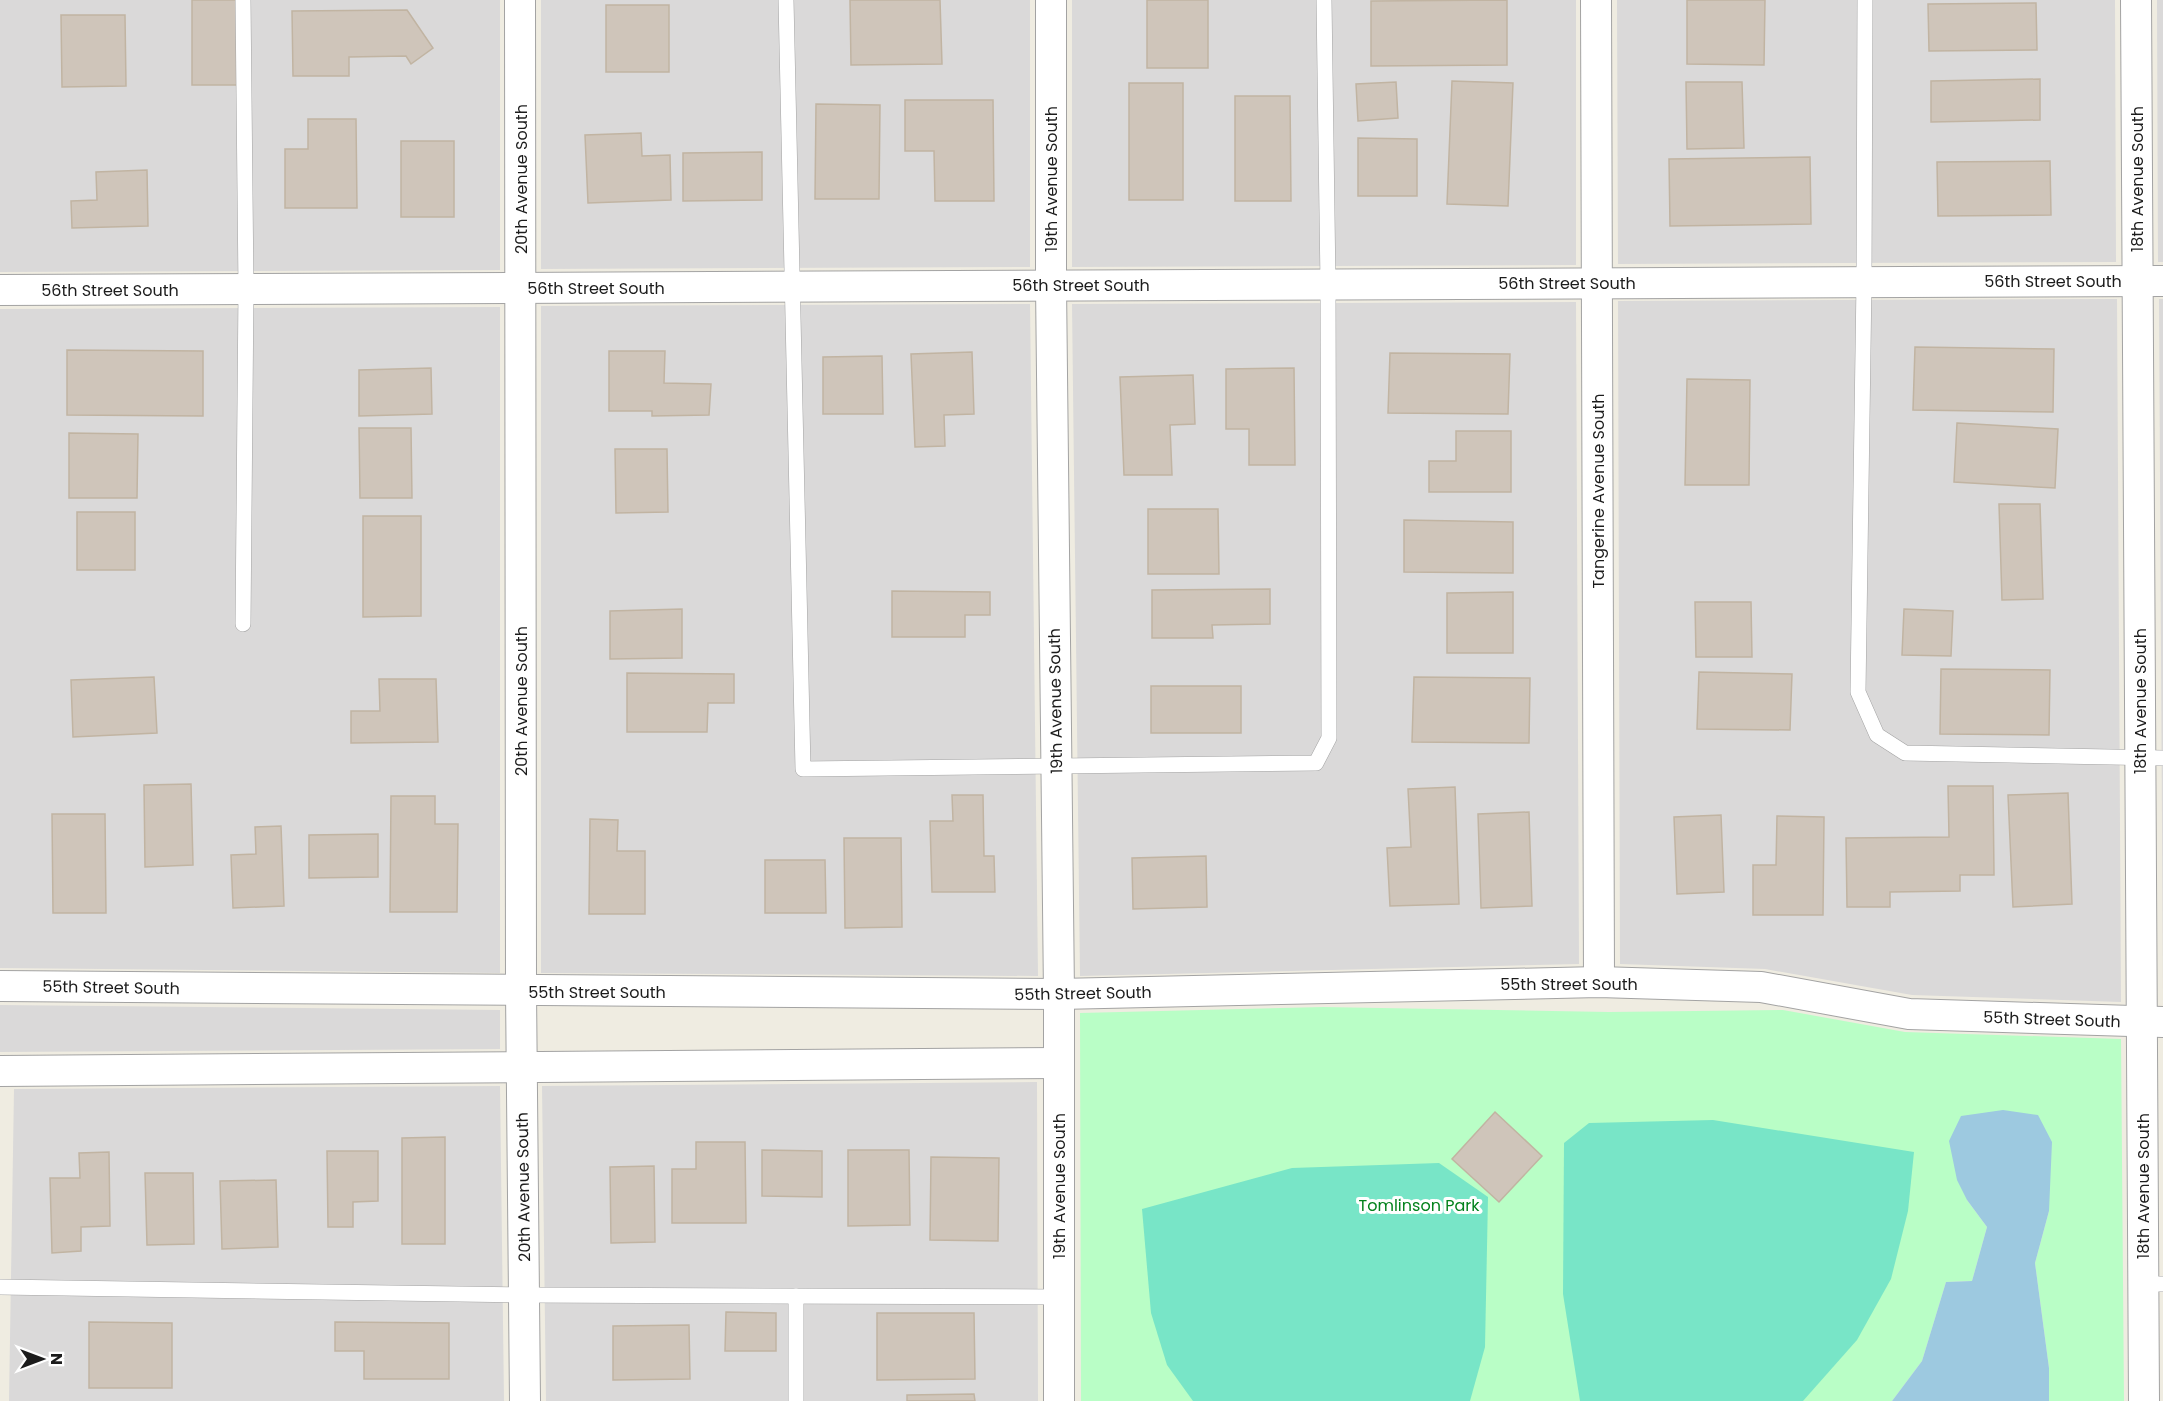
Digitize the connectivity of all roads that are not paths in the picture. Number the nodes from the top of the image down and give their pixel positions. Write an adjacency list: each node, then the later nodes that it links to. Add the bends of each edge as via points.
1 (243, 0): 16 (lane)
2 (520, 0): 15 (street, 20th Avenue South)
3 (786, 0): 14 (lane)
4 (1051, 0): 13 (street, 19th Avenue South)
5 (1324, 0): 12 (lane)
6 (1596, 0): 11 (street, Tangerine Avenue South)
7 (1864, 0): 10 (lane)
8 (2136, 0): 9 (street, 18th Avenue South)
9 (2150, 281): 10 (street, 56th Street South); 19 (street, 18th Avenue South)
10 (1864, 282): 11 (street, 56th Street South); 19 (lane, via 1858,692 1877,735 1905,753)
11 (1597, 283): 12 (street, 56th Street South); 21 (street, Tangerine Avenue South)
12 (1328, 284): 13 (street, 56th Street South); 20 (lane, via 1329,738 1316,763)
13 (1051, 285): 14 (street, 56th Street South); 20 (street, 19th Avenue South)
14 (791, 286): 15 (street, 56th Street South); 20 (lane, via 803,769)
15 (521, 288): 16 (street, 56th Street South); 23 (street, 20th Avenue South)
16 (246, 289): 17 (street, 56th Street South); 18 (lane)
17 (0, 290)
18 (243, 624)
19 (2152, 758): 25 (street, 18th Avenue South)
20 (1056, 766): 24 (street, 19th Avenue South)
21 (1599, 982): 24 (street, 55th Street South); 25 (street, 55th Street South, via 1761,987 1909,1014)
22 (0, 986): 23 (street, 55th Street South)
23 (521, 991): 24 (street, 55th Street South); 27 (street, 20th Avenue South)
24 (1059, 994): 26 (street, 19th Avenue South)
25 (2152, 1022): 29 (street, 18th Avenue South)
26 (1058, 1064): 27 (street); 33 (street, 19th Avenue South)
27 (521, 1067): 28 (street); 31 (street, 20th Avenue South)
28 (0, 1071)
29 (2153, 1284): 37 (street, 18th Avenue South)
30 (0, 1287): 31 (lane)
31 (524, 1295): 32 (lane); 34 (street, 20th Avenue South)
32 (796, 1296): 33 (lane); 35 (lane)
33 (1059, 1297): 36 (street, 19th Avenue South)
34 (525, 1401)
35 (796, 1401)
36 (1059, 1401)
37 (2144, 1401)

